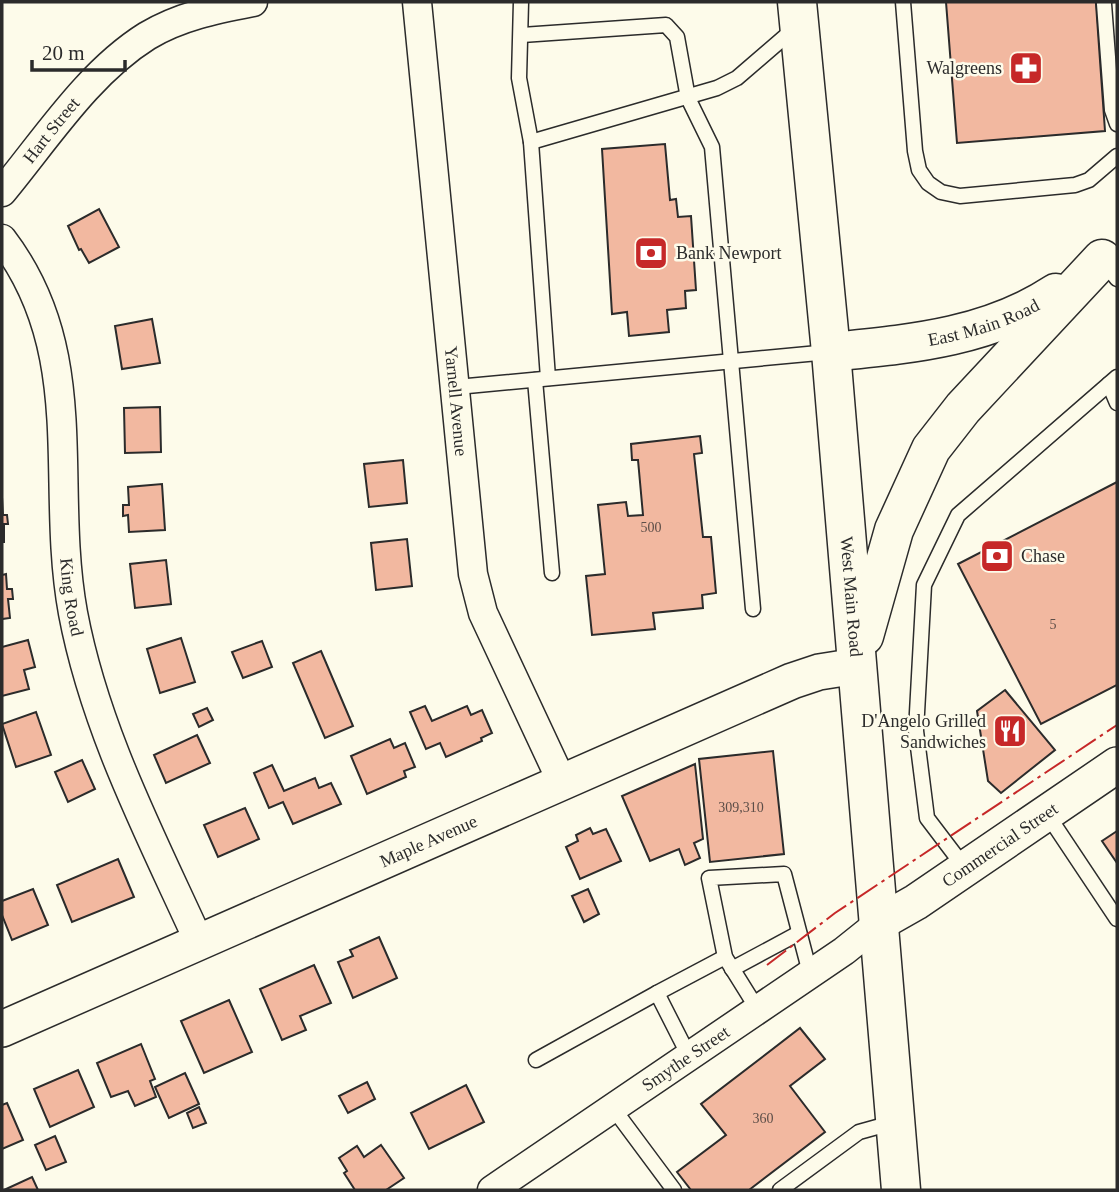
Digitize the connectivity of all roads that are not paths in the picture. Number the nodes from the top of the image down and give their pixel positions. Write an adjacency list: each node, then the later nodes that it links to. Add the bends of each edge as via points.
1 (253, 2): 12 (street, Hart Street, via 189,17 123,53)
2 (418, 2): 19 (street, Yarnell Avenue)
3 (902, 2): 11 (lane, via 915,151 923,177 934,188 960,196 1075,185 1089,180)
4 (522, 4): 7 (lane)
5 (1104, 4): 9 (lane)
6 (798, 13): 8 (lane, via 727,84); 15 (main road, West Main Road)
7 (522, 35): 8 (lane, via 666,25 677,37); 10 (lane, via 519,78)
8 (688, 98): 10 (lane); 16 (lane, via 712,148)
9 (1117, 124)
10 (531, 142): 17 (lane)
11 (1117, 156)
12 (2, 192)
13 (2, 239): 31 (street, King Road, via 38,300 52,343 60,387 67,576 88,678 114,756)
14 (1112, 261): 15 (main road, East Main Road, via 992,325 924,342); 23 (main road, via 962,408 931,449 911,487 885,557)
15 (831, 352): 16 (lane); 23 (main road, West Main Road)
16 (730, 361): 17 (lane); 22 (lane)
17 (542, 379): 19 (lane); 21 (lane)
18 (1113, 380): 20 (lane); 27 (lane, via 958,515 924,585 916,731 927,818)
19 (457, 387): 25 (street, Yarnell Avenue, via 479,601)
20 (1117, 403)
21 (552, 573)
22 (753, 609)
23 (857, 666): 25 (street, Maple Avenue, via 792,681); 29 (main road, West Main Road)
24 (1117, 765): 26 (street, Commercial Street)
25 (562, 782): 31 (street, Maple Avenue)
26 (1046, 813): 27 (street, Commercial Street); 28 (lane)
27 (965, 868): 29 (street, Commercial Street)
28 (1117, 919)
29 (879, 923): 33 (street, Smythe Street); 40 (main road, West Main Road)
30 (799, 933): 32 (lane); 32 (lane, via 784,874 709,878); 33 (lane)
31 (200, 944): 36 (street, Maple Avenue)
32 (729, 963): 34 (lane); 35 (lane)
33 (810, 973): 35 (street, Smythe Street)
34 (657, 993): 37 (lane); 38 (lane)
35 (758, 1010): 37 (street, Smythe Street)
36 (2, 1029)
37 (689, 1056): 39 (street, Smythe Street)
38 (536, 1060)
39 (612, 1108): 41 (street, Smythe Street); 42 (lane)
40 (896, 1122): 43 (lane, via 859,1132); 44 (main road, West Main Road)
41 (492, 1190)
42 (674, 1190)
43 (780, 1190)
44 (901, 1190)

